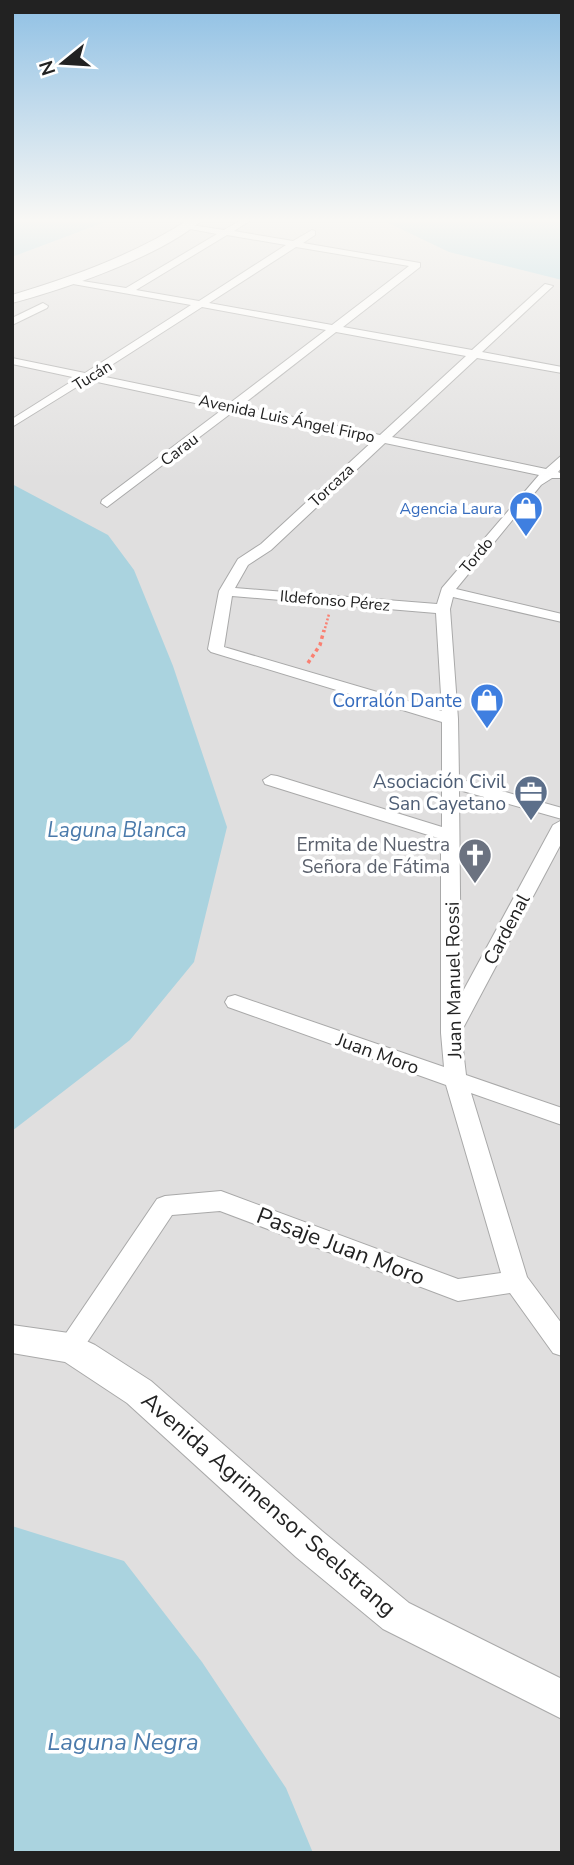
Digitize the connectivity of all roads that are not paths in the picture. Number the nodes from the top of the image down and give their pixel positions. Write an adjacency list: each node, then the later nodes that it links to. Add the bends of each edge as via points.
1 (201, 305): 6 (street); 10 (street, Tucán)
2 (366, 305): 6 (street, Carau)
3 (528, 305): 7 (street, Torcaza)
4 (43, 306): 5 (street)
5 (12, 322)
6 (334, 330): 7 (street); 11 (street, Carau)
7 (476, 355): 9 (street); 13 (street, Torcaza)
8 (12, 361): 10 (street, Avenida Luis Ángel Firpo)
9 (562, 370)
10 (90, 377): 11 (street, Avenida Luis Ángel Firpo); 12 (street, Tucán)
11 (235, 406): 13 (street, Avenida Luis Ángel Firpo); 16 (street, Carau)
12 (12, 425)
13 (382, 438): 15 (street, Avenida Luis Ángel Firpo); 17 (street, Torcaza, via 243,562)
14 (562, 459): 15 (street, Tordo)
15 (555, 475): 18 (street, Tordo, via 537,482)
16 (107, 503)
17 (226, 591): 19 (street, Ildefonso Pérez); 21 (street, Torcaza, via 216,649)
18 (447, 591): 19 (street, Juan Manuel Rossi); 20 (street)
19 (443, 609): 21 (street, Juan Manuel Rossi)
20 (562, 618)
21 (450, 719): 23 (street, Juan Manuel Rossi)
22 (271, 779): 26 (street)
23 (451, 782): 24 (street); 26 (street, Juan Manuel Rossi)
24 (562, 814)
25 (562, 825): 28 (street, Cardenal)
26 (451, 836): 28 (street, Juan Manuel Rossi)
27 (235, 1002): 29 (street, Juan Moro)
28 (450, 1033): 29 (street, Juan Manuel Rossi)
29 (456, 1081): 30 (street, Juan Moro); 31 (street, Juan Manuel Rossi)
30 (562, 1116)
31 (516, 1282): 33 (street, Juan Manuel Rossi); 34 (street, Pasaje Juan Moro, via 458,1290 221,1200 165,1206)
32 (12, 1339): 34 (street, Avenida Agrimensor Seelstrang)
33 (562, 1345)
34 (69, 1348): 35 (street, Avenida Agrimensor Seelstrang, via 139,1392 396,1616)
35 (562, 1700)

